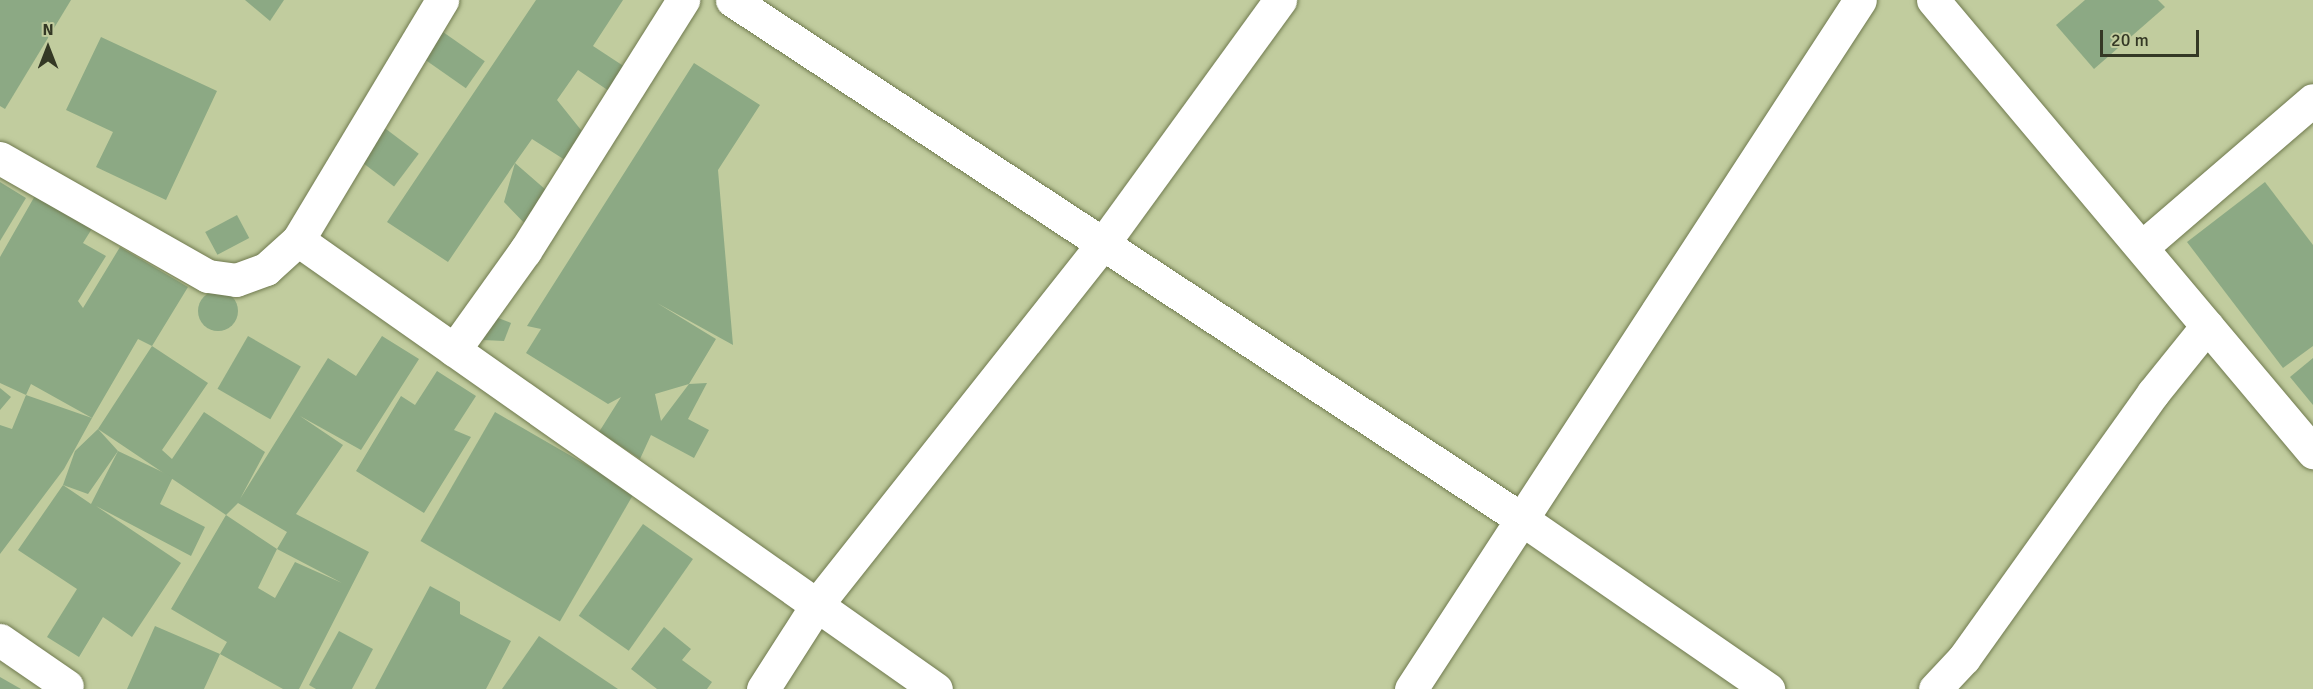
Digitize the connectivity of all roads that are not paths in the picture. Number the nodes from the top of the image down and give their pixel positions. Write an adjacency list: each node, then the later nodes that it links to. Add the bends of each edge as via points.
1 (442, 0): 9 (street)
2 (683, 0): 13 (street, via 525,251)
3 (732, 0): 10 (street)
4 (1280, 0): 10 (street)
5 (1860, 0): 15 (street)
6 (1934, 0): 11 (street)
7 (2313, 100): 11 (street)
8 (0, 158): 9 (street, via 208,276 236,280 266,269)
9 (298, 240): 13 (street)
10 (1102, 245): 15 (street); 16 (street)
11 (2142, 247): 12 (street)
12 (2207, 326): 14 (street); 23 (street, via 2153,393 1964,658)
13 (454, 350): 16 (street)
14 (2313, 452)
15 (1523, 520): 21 (street); 22 (street)
16 (818, 603): 19 (street); 20 (street)
17 (0, 640): 18 (street)
18 (68, 686)
19 (763, 689)
20 (936, 689)
21 (1411, 689)
22 (1768, 689)
23 (1935, 689)

